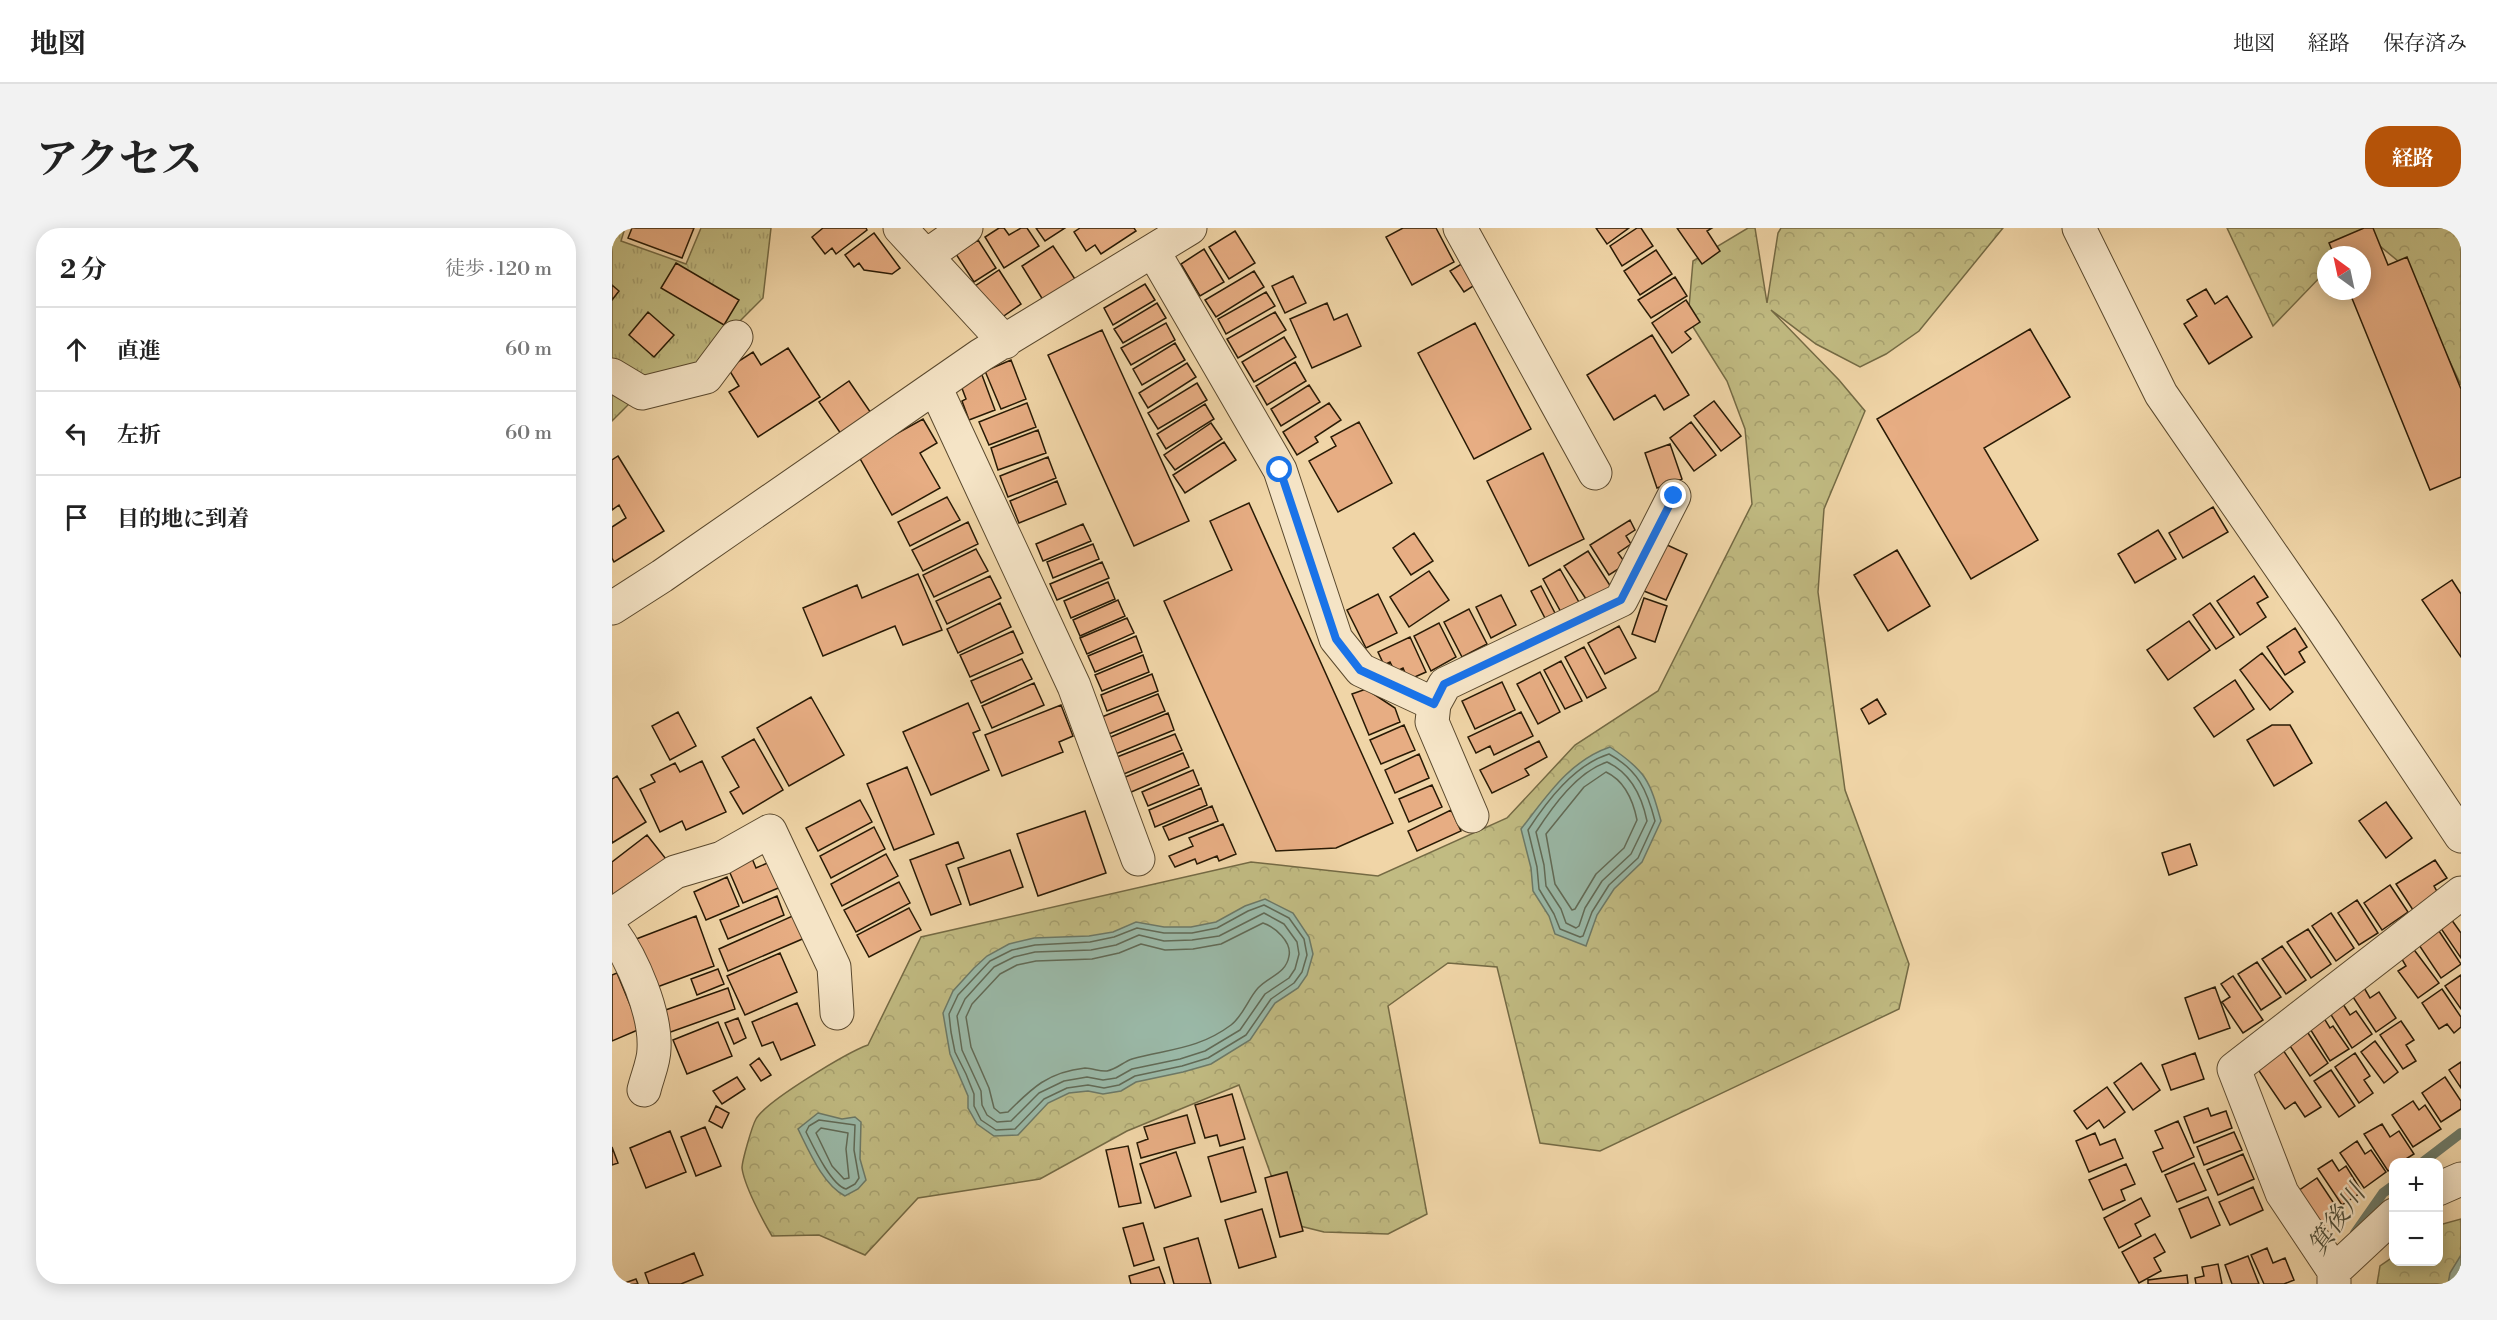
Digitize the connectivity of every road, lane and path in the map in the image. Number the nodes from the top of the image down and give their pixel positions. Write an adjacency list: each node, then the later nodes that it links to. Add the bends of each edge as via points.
1 (900, 228): 7 (street)
2 (966, 228): 7 (street)
3 (1190, 228): 6 (street)
4 (1460, 228): 12 (street)
5 (2079, 228): 17 (street, via 2161,394)
6 (1153, 250): 9 (street); 15 (street, via 1280,470 1336,639 1360,670)
7 (926, 256): 9 (street)
8 (736, 337): 10 (street, via 706,377 642,393)
9 (1005, 342): 11 (street)
10 (612, 375)
11 (935, 387): 14 (street); 18 (street, via 1074,686)
12 (1595, 473)
13 (1674, 496): 15 (street, via 1621,600 1444,684)
14 (612, 608)
15 (1434, 704): 16 (street, via 1432,722)
16 (1472, 816)
17 (2461, 836)
18 (1138, 859)
19 (2461, 893): 27 (street, via 2234,1069 2282,1193)
20 (612, 915): 22 (street, via 675,872 722,858 770,831 834,967)
21 (612, 931): 23 (street, via 628,953 650,1016 655,1050)
22 (837, 1013)
23 (644, 1090)
24 (2461, 1179): 25 (street)
25 (2443, 1187)
26 (2389, 1219): 27 (street)
27 (2329, 1267)

